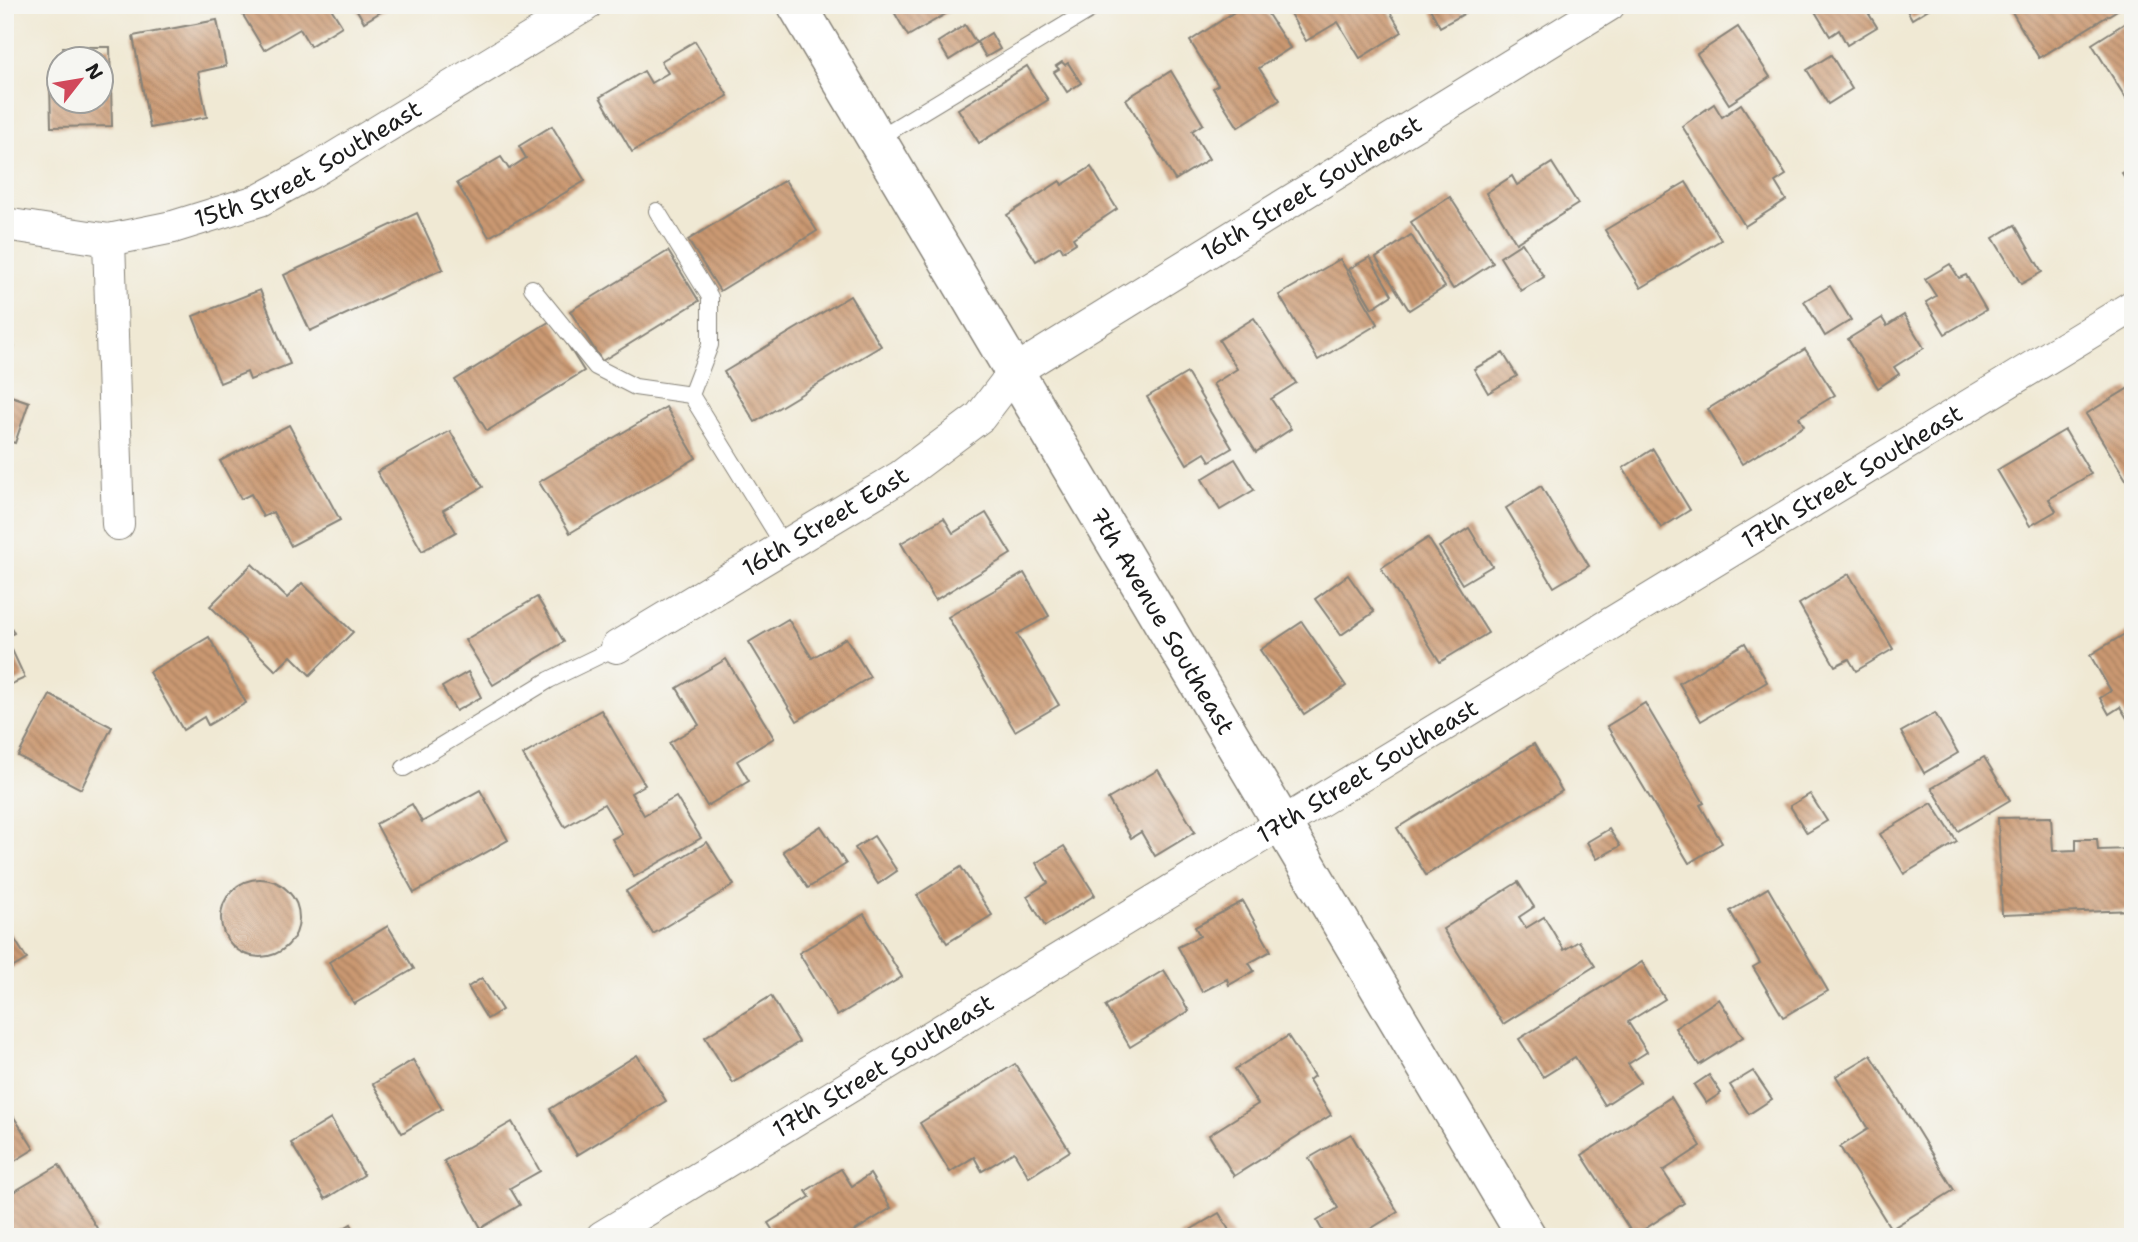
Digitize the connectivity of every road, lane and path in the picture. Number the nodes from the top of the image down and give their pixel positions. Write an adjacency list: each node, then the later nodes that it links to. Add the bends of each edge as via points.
1 (586, 5): 8 (street, 15th Street Southeast, via 260,200 173,227)
2 (797, 5): 5 (street, 7th Avenue Southeast)
3 (1098, 5): 5 (lane)
4 (1609, 5): 11 (street, 16th Street Southeast)
5 (877, 139): 11 (street, 7th Avenue Southeast)
6 (657, 211): 12 (lane, via 710,297 710,345)
7 (5, 224): 8 (street, 15th Street Southeast)
8 (109, 240): 13 (street)
9 (532, 288): 12 (lane, via 596,367 635,387)
10 (2133, 306): 17 (street, 17th Street Southeast)
11 (1015, 372): 14 (street, 16th Street East, via 980,416 900,477); 17 (street, 7th Avenue Southeast)
12 (691, 395): 14 (lane)
13 (118, 524)
14 (784, 546): 15 (street, 16th Street East)
15 (617, 646): 16 (lane, via 549,680)
16 (404, 768)
17 (1282, 823): 18 (street, 17th Street Southeast); 19 (street, 7th Avenue Southeast)
18 (601, 1237)
19 (1527, 1237)

